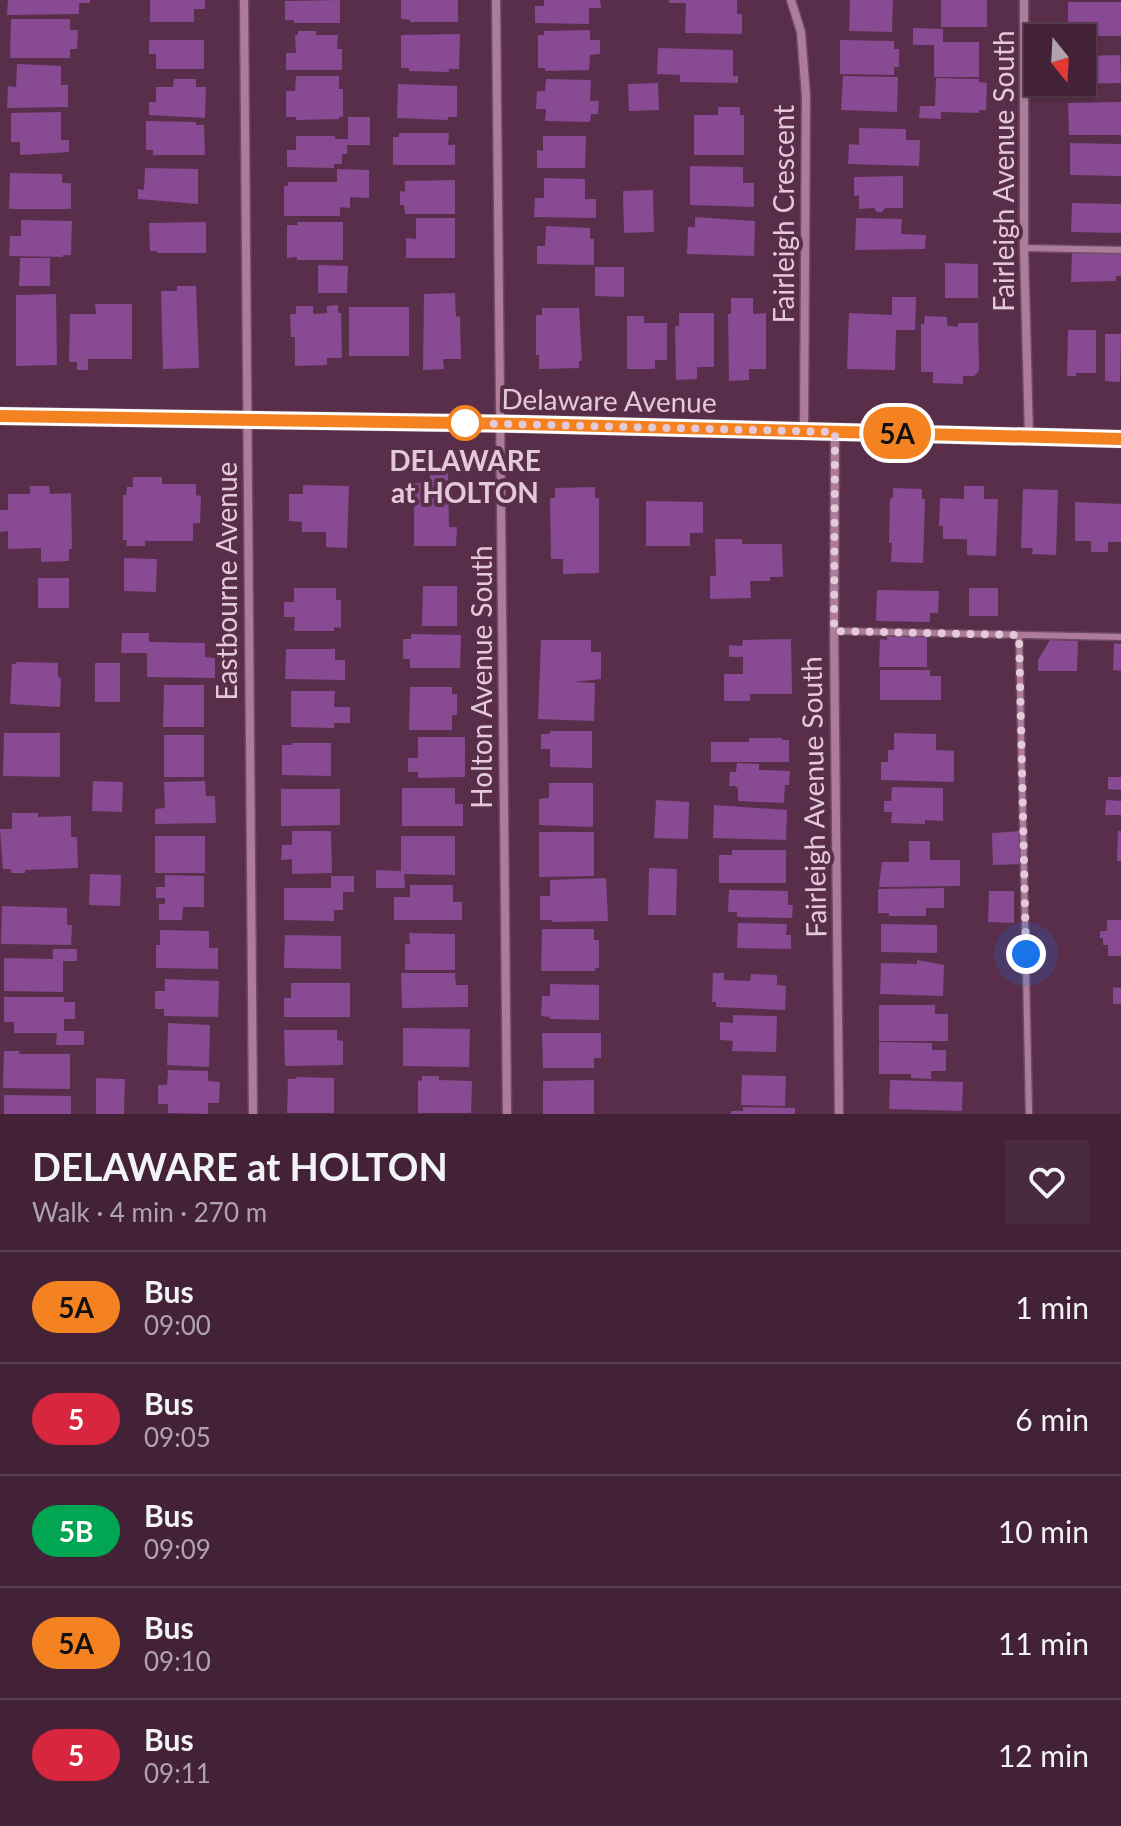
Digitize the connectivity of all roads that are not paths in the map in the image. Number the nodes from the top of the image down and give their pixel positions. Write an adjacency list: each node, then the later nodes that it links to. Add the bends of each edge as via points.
1 (244, 0): 8 (street, Eastbourne Avenue)
2 (496, 0): 9 (street, Holton Avenue South)
3 (791, 0): 10 (street, Fairleigh Crescent, via 801,32 806,96)
4 (1024, 0): 5 (street, Fairleigh Avenue South)
5 (1024, 248): 6 (lane); 12 (street, Fairleigh Avenue South)
6 (1121, 250)
7 (0, 416): 8 (street, Delaware Avenue)
8 (247, 418): 9 (street, Delaware Avenue); 17 (street, Eastbourne Avenue)
9 (500, 424): 10 (street, Delaware Avenue); 18 (street, Holton Avenue South)
10 (804, 431): 11 (street, Delaware Avenue)
11 (835, 432): 12 (street, Delaware Avenue); 14 (street, Fairleigh Avenue South)
12 (1029, 437): 13 (street, Delaware Avenue)
13 (1121, 439)
14 (834, 631): 15 (lane); 19 (street, Fairleigh Avenue South)
15 (1019, 635): 16 (lane); 20 (lane)
16 (1121, 637)
17 (253, 1114)
18 (507, 1114)
19 (839, 1114)
20 (1029, 1114)

